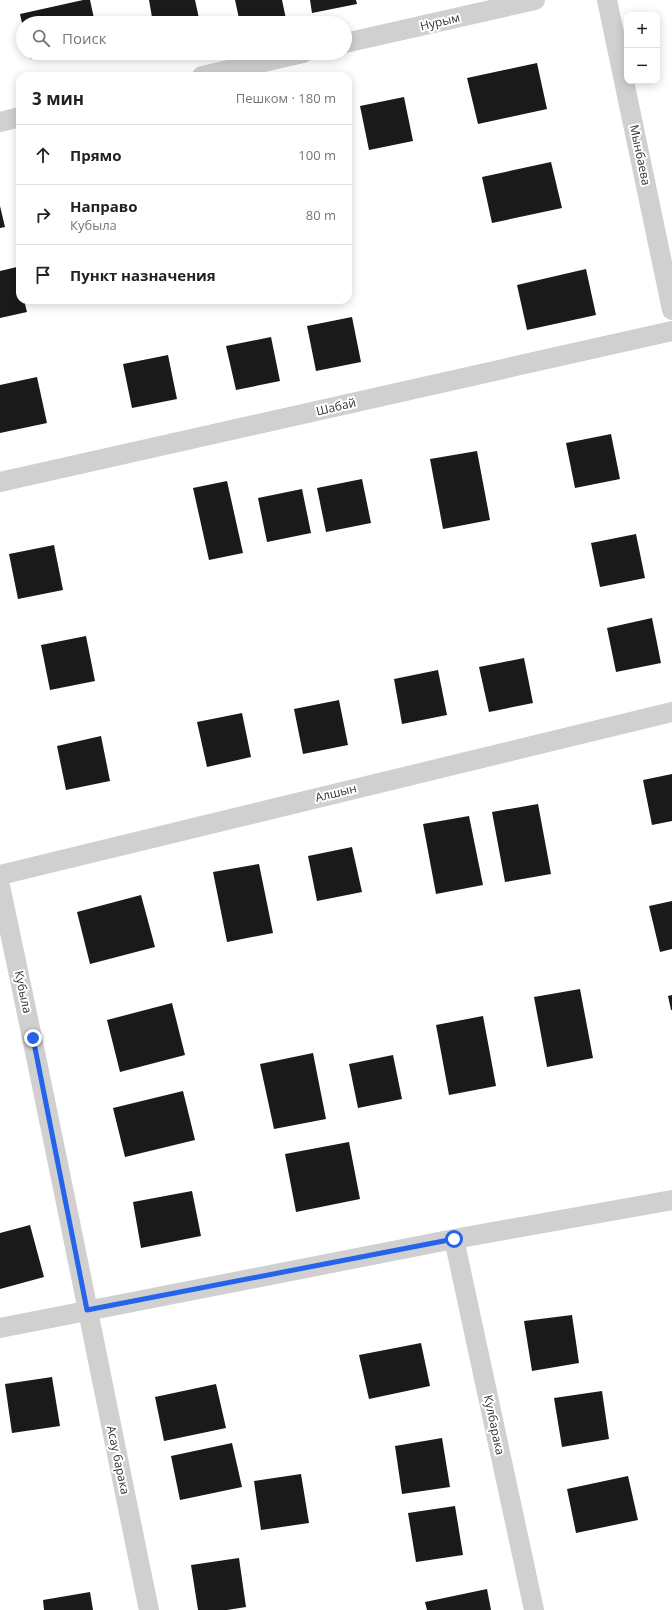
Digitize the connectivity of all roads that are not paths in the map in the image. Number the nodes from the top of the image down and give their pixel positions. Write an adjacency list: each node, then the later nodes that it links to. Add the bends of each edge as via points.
1 (535, 0): 3 (street, Нурым)
2 (607, 0): 8 (street, Мынбаева)
3 (352, 41)
4 (272, 60): 5 (street)
5 (219, 72)
6 (16, 119): 7 (street)
7 (0, 122)
8 (672, 310)
9 (672, 331): 10 (street, Шабай)
10 (0, 482)
11 (672, 712): 12 (street, Алшын)
12 (0, 875)
13 (0, 886): 16 (street, Кубыла)
14 (672, 1200): 15 (street)
15 (454, 1239): 16 (street); 19 (street, Кулбарака)
16 (87, 1310): 17 (street); 18 (street, Асау барака)
17 (0, 1328)
18 (149, 1610)
19 (534, 1610)

